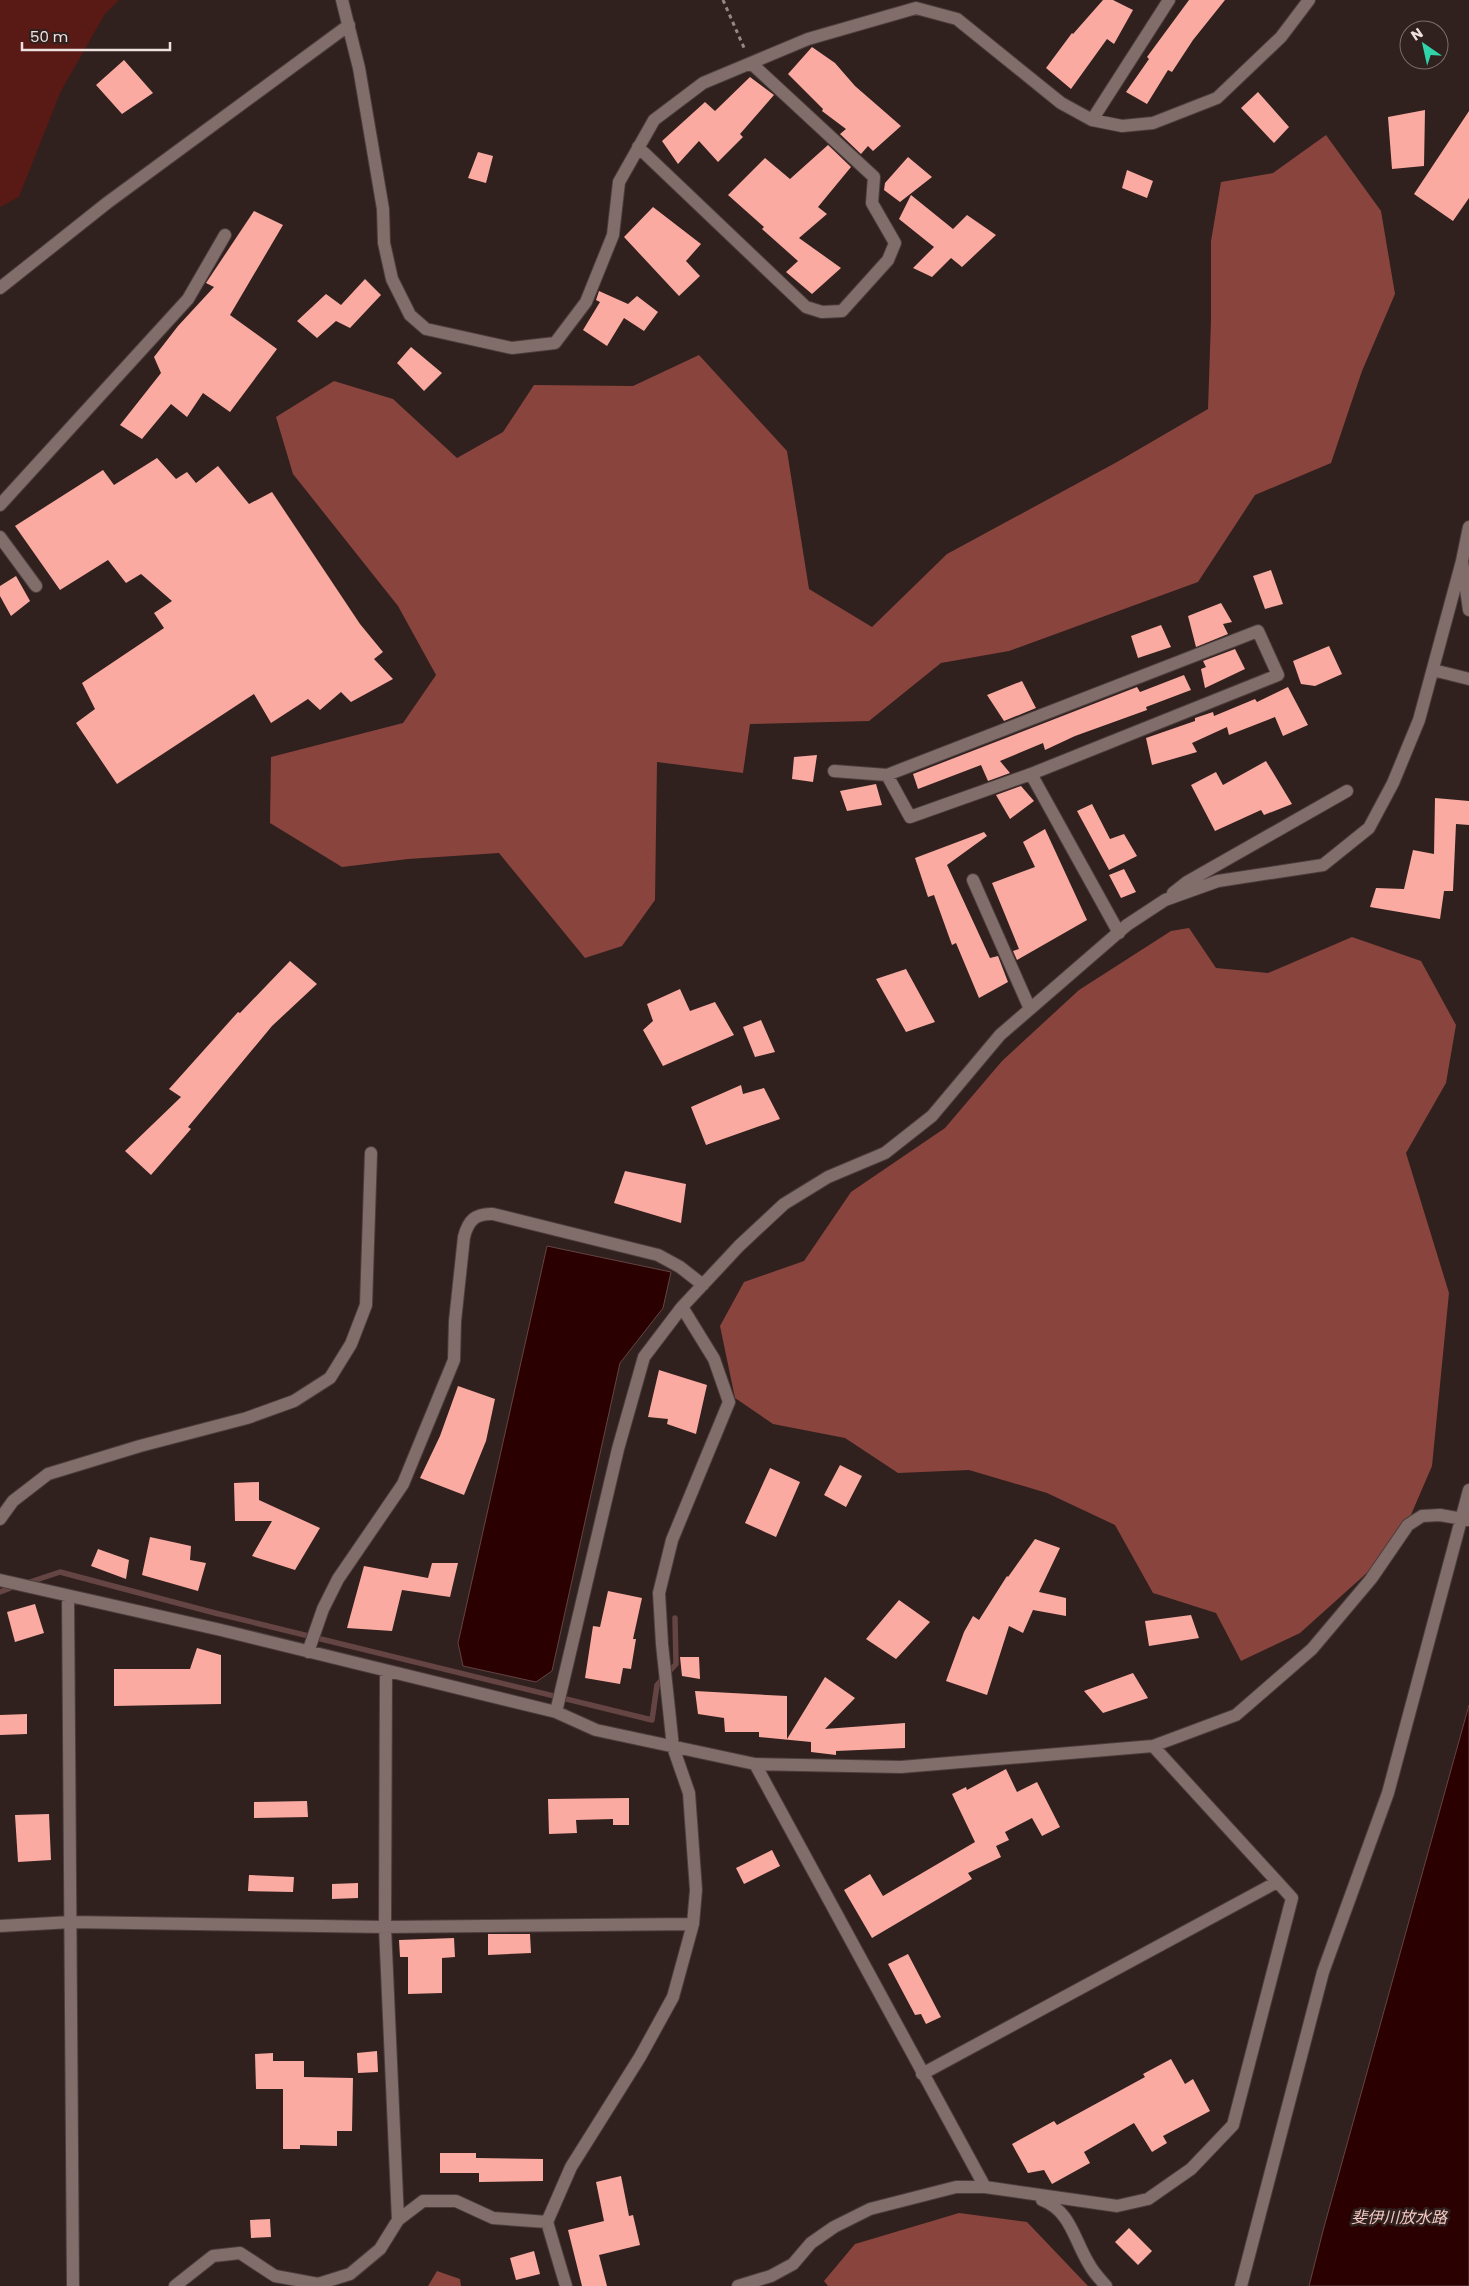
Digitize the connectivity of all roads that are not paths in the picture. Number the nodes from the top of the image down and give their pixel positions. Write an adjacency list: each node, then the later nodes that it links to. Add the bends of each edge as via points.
1 (342, 0): 4 (street)
2 (1169, 0): 6 (street)
3 (1309, 0): 6 (street, via 1281,38 1217,98 1153,123 1122,126)
4 (349, 25): 7 (street, via 383,209 384,243 392,278 410,316 426,329 512,348 555,343 586,302 612,235 619,182); 9 (street, via 107,203)
5 (752, 64): 6 (street, via 808,39 916,8 957,19 1061,103); 7 (street, via 703,83 654,120); 7 (street, via 874,177 872,203 895,243 888,260 842,311 822,312 806,307)
6 (1092, 120)
7 (638, 147)
8 (225, 235): 10 (street, via 188,299)
9 (0, 288)
10 (0, 505)
11 (1469, 527): 13 (street)
12 (0, 537): 14 (street)
13 (1462, 561): 15 (street); 16 (street)
14 (36, 586)
15 (1469, 610)
16 (1433, 670): 17 (street); 23 (street, via 1419,720 1393,783 1369,828 1323,865 1218,881)
17 (1469, 679)
18 (834, 771): 20 (street)
19 (1031, 774): 20 (street, via 910,817); 20 (street, via 1278,675 1258,631); 24 (street)
20 (887, 775)
21 (1347, 791): 23 (street, via 1187,882)
22 (974, 880): 25 (street)
23 (1165, 900): 24 (street)
24 (1119, 933): 25 (street)
25 (1030, 1009): 27 (street, via 1000,1035 932,1116 885,1153 828,1177 784,1204)
26 (370, 1153): 30 (street, via 366,1305 351,1344 330,1378 294,1401 247,1418 48,1474 13,1501)
27 (703, 1285): 28 (street); 34 (street, via 658,1254 493,1214 482,1213 474,1217 467,1224 464,1237 454,1360 403,1484 338,1579 323,1608)
28 (682, 1308): 36 (street, via 644,1357 618,1449); 38 (street, via 714,1359 729,1402 672,1540 659,1593)
29 (1469, 1490): 31 (street)
30 (0, 1519)
31 (1464, 1519): 37 (street, via 1422,1516 1408,1525 1342,1614 1312,1649 1278,1679 1236,1715); 55 (street, via 1388,1793 1323,1972)
32 (0, 1580): 33 (street)
33 (68, 1596): 34 (street); 41 (street)
34 (308, 1652): 35 (street)
35 (386, 1671): 36 (street); 44 (street)
36 (556, 1712): 38 (street, via 596,1730)
37 (1153, 1746): 39 (street, via 901,1767); 40 (street)
38 (673, 1748): 39 (street); 42 (street, via 689,1794 696,1890)
39 (755, 1764): 45 (street)
40 (1277, 1882): 45 (street); 47 (street, via 1292,1898 1233,2124 1192,2169 1148,2199 1117,2206)
41 (71, 1922): 43 (street); 44 (street); 50 (street)
42 (693, 1924): 44 (street); 49 (street, via 673,1997 640,2057 571,2167)
43 (0, 1926)
44 (385, 1927): 48 (street)
45 (922, 2074): 46 (street)
46 (985, 2188): 47 (street); 53 (street, via 956,2187 870,2209 811,2243 793,2264 771,2276)
47 (1028, 2194): 54 (street, via 1056,2205 1075,2234 1089,2265)
48 (398, 2220): 49 (street, via 423,2201 456,2201 493,2218); 51 (street, via 380,2249 350,2274 318,2284 275,2276 240,2252 213,2256)
49 (547, 2222): 52 (street)
50 (73, 2286)
51 (175, 2286)
52 (566, 2286)
53 (738, 2286)
54 (1106, 2286)
55 (1241, 2286)

